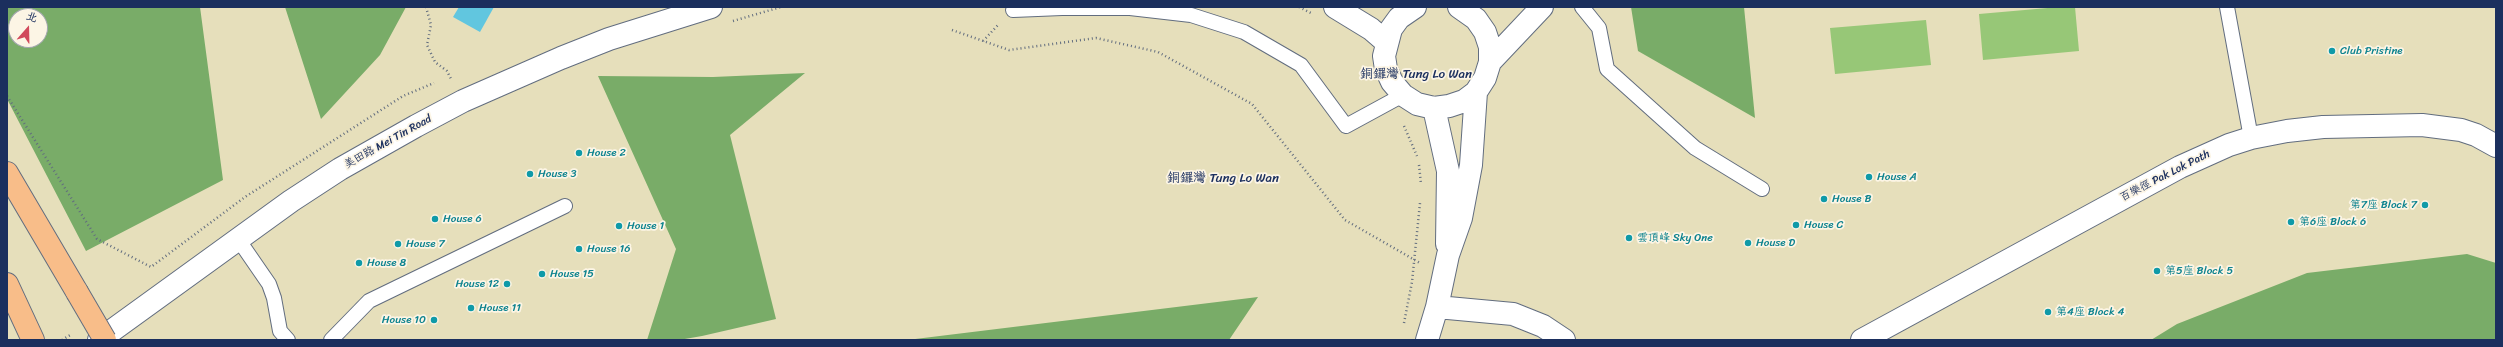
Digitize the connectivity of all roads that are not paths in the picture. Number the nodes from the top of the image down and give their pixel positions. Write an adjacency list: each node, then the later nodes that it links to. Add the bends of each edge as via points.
1 (711, 7): 19 (street, 美田路 Mei Tin Road, via 609,39 463,101 340,169)
2 (1335, 7): 9 (street, via 1371,29)
3 (1459, 7): 10 (street, via 1476,19 1486,32)
4 (1542, 7): 10 (street)
5 (1582, 7): 17 (lane, via 1599,28 1608,69 1695,148)
6 (2227, 7): 14 (lane)
7 (1410, 8): 9 (street, via 1391,29)
8 (1013, 10): 12 (lane, via 1130,8 1190,15 1244,32 1300,65 1346,126)
9 (1386, 42): 12 (street, via 1386,70)
10 (1490, 62): 11 (street, via 1485,78)
11 (1476, 92): 13 (street, via 1464,101); 20 (street, via 1471,165 1461,218)
12 (1396, 99): 13 (street)
13 (1434, 108): 20 (street, via 1448,171)
14 (2251, 138): 15 (street, 百樂徑 Pak Lok Path, via 2323,127 2422,125 2460,130); 30 (street, 百樂徑 Pak Lok Path, via 2211,152 2180,167)
15 (2496, 146)
16 (7, 173): 25 (highway, bridge)
17 (1762, 189)
18 (565, 206): 27 (lane, via 369,301)
19 (238, 240): 24 (street, 美田路 Mei Tin Road); 26 (lane, via 268,284 280,331)
20 (1446, 265): 22 (street)
21 (7, 284): 23 (highway)
22 (1437, 307): 28 (street); 29 (street, via 1513,314 1543,326)
23 (33, 340)
24 (99, 340)
25 (105, 340)
26 (288, 340)
27 (331, 340)
28 (1427, 340)
29 (1564, 340)
30 (1862, 340)

